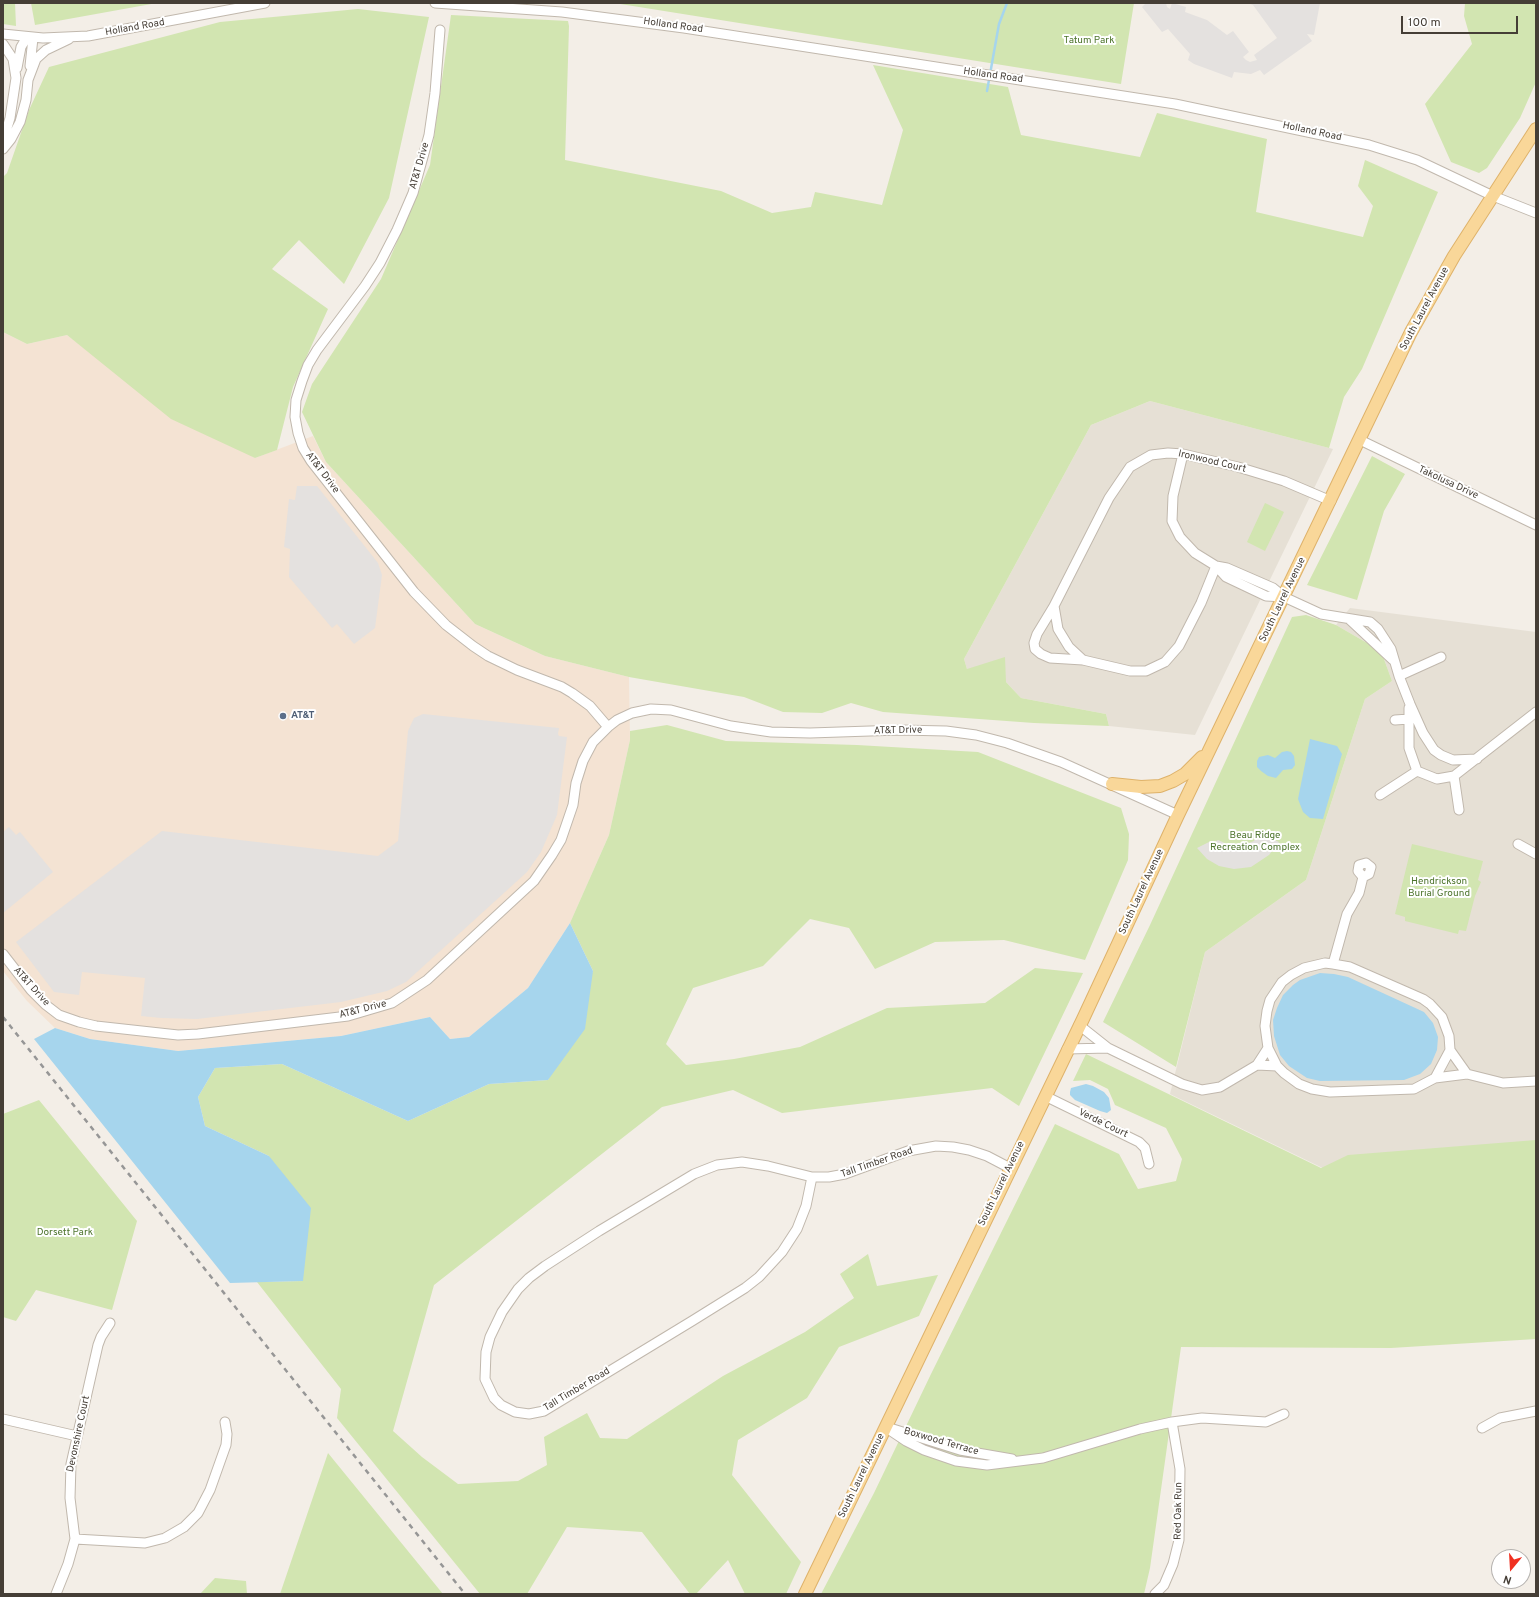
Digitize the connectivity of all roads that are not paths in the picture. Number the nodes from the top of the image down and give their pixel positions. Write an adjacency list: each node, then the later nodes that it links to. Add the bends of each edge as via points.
1 (265, 3): 6 (street, Holland Road)
2 (435, 3): 13 (street, Holland Road, via 591,15 1175,104 1369,145 1417,160)
3 (440, 30): 29 (street, AT&T Drive, via 429,135 413,193 380,262 308,365 296,400 295,417 298,433 311,461 414,592 446,625 493,658 572,693 590,706)
4 (3, 34): 5 (street, Holland Road)
5 (30, 37): 6 (street, Holland Road); 8 (street, via 21,47); 9 (street)
6 (73, 37): 9 (street, via 38,56)
7 (3, 44): 8 (street, via 13,59)
8 (16, 78): 11 (street, via 10,118)
9 (28, 80): 12 (street, via 20,122)
10 (1536, 129): 13 (main road, South Laurel Avenue)
11 (3, 141)
12 (3, 149)
13 (1493, 196): 14 (street, Holland Road); 15 (main road, South Laurel Avenue, via 1434,288)
14 (1536, 213)
15 (1360, 440): 17 (main road, South Laurel Avenue); 18 (street, Takolusa Drive)
16 (1183, 454): 17 (street, Ironwood Court, via 1284,481); 19 (street, via 1173,496 1172,521 1180,537 1195,553); 21 (street, Ironwood Court, via 1151,455 1130,467 1109,498)
17 (1330, 501): 20 (main road, South Laurel Avenue)
18 (1536, 525)
19 (1216, 566): 20 (street, via 1227,568 1247,582 1273,588); 23 (street, Ironwood Court, via 1179,646 1164,662 1146,671 1130,671)
20 (1284, 597): 24 (street, via 1321,614 1370,622 1378,629 1391,649); 30 (main road, South Laurel Avenue)
21 (1054, 606): 23 (street, via 1058,629 1069,647); 23 (street, Ironwood Court, via 1037,634 1034,643 1036,649 1050,658)
22 (1441, 657): 24 (street)
23 (1083, 660)
24 (1399, 676): 25 (street)
25 (1410, 704): 27 (street); 31 (street, via 1422,733 1440,755 1453,760)
26 (1536, 712): 31 (street)
27 (1409, 719): 28 (street); 32 (street, via 1409,748)
28 (1395, 720)
29 (608, 727): 34 (street, AT&T Drive, via 632,713 661,709 731,726 772,732 946,731 1027,749); 41 (street, AT&T Drive, via 593,742 582,761 568,822 552,855 534,881 427,980 392,1003 348,1016 198,1034 178,1035 96,1026 59,1015 46,1005)
30 (1213, 743): 34 (main road, via 1194,765 1173,781 1160,786 1141,787); 37 (main road, South Laurel Avenue)
31 (1477, 759): 33 (street)
32 (1417, 771): 33 (street, via 1436,779); 35 (street)
33 (1454, 776): 36 (street)
34 (1112, 784): 37 (street, AT&T Drive)
35 (1380, 795)
36 (1459, 810)
37 (1178, 815): 43 (main road, South Laurel Avenue)
38 (1518, 844): 39 (street)
39 (1536, 854)
40 (1363, 877): 42 (street, via 1360,893 1347,914)
41 (3, 954)
42 (1333, 964): 45 (street, via 1304,968 1291,975 1276,990 1267,1011 1265,1026); 47 (street, via 1350,967 1430,1004 1440,1014 1447,1027)
43 (1079, 1025): 44 (street); 46 (main road, South Laurel Avenue)
44 (1108, 1048): 46 (street); 48 (street, via 1182,1084 1202,1090 1220,1087)
45 (1268, 1048): 48 (street); 49 (street)
46 (1067, 1049): 53 (main road, South Laurel Avenue)
47 (1450, 1050): 50 (street); 51 (street)
48 (1257, 1065): 49 (street)
49 (1277, 1066): 51 (street, via 1299,1084 1330,1092 1414,1089)
50 (1467, 1074): 51 (street); 52 (street, via 1503,1083)
51 (1435, 1078)
52 (1536, 1081)
53 (1045, 1096): 54 (street, Verde Court, via 1139,1142 1145,1148); 55 (main road, South Laurel Avenue)
54 (1149, 1164)
55 (1010, 1168): 56 (street, Tall Timber Road, via 969,1150 936,1146 908,1151 845,1174); 63 (main road, South Laurel Avenue)
56 (812, 1177): 56 (street, Tall Timber Road, via 742,1162 726,1163 706,1169 545,1266 518,1289 490,1337 485,1360 485,1379 491,1393 502,1405 515,1412 529,1414 544,1411 745,1288 770,1266 790,1241 802,1218)
57 (110, 1323): 65 (street, Devonshire Court, via 98,1345)
58 (1536, 1410): 64 (street, via 1500,1418)
59 (1284, 1414): 62 (street, Boxwood Terrace, via 1266,1422 1202,1418)
60 (3, 1419): 65 (street)
61 (225, 1422): 66 (street, via 226,1445 210,1490 198,1513 184,1527 165,1538 145,1542)
62 (1172, 1422): 63 (street, Boxwood Terrace, via 1044,1458 1023,1461 960,1450); 69 (street, Red Oak Run, via 1180,1469 1179,1540 1164,1585)
63 (885, 1427): 68 (main road, South Laurel Avenue)
64 (1482, 1428)
65 (77, 1436): 66 (street, Devonshire Court, via 69,1482)
66 (75, 1539): 67 (street, Devonshire Court)
67 (56, 1594)
68 (805, 1594)
69 (1155, 1594)

